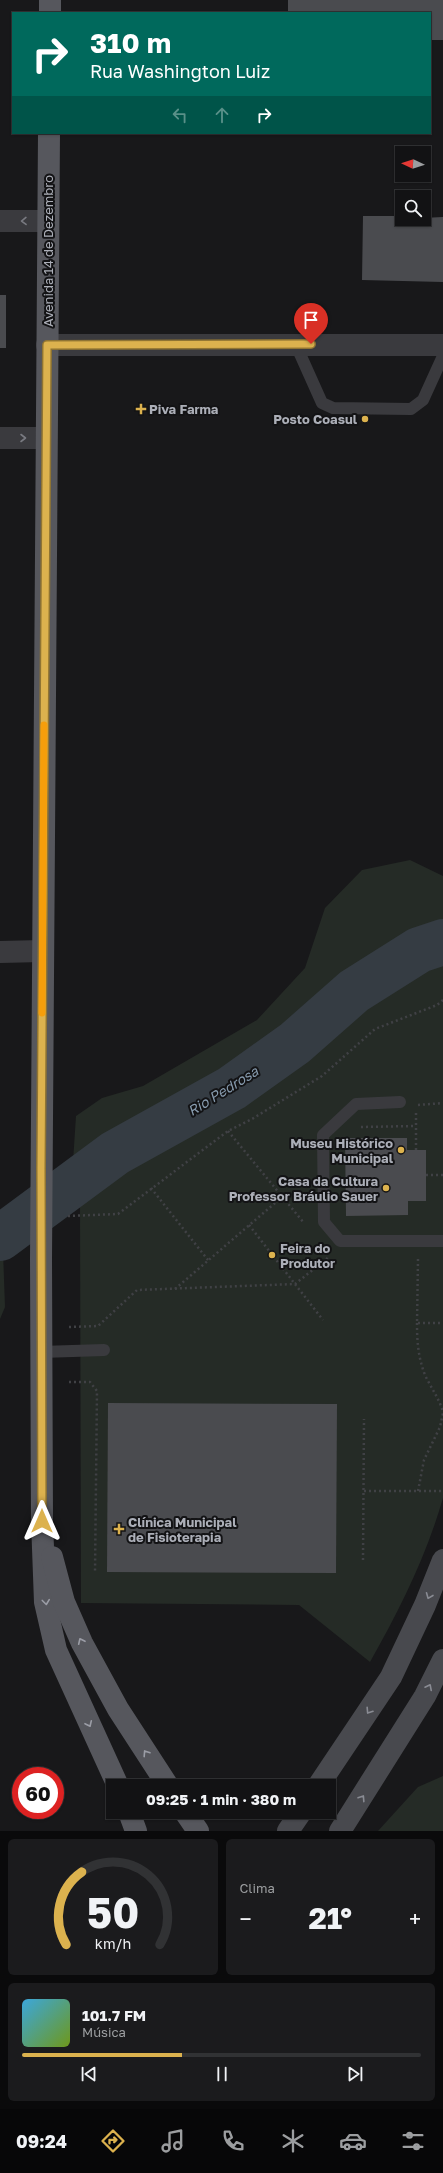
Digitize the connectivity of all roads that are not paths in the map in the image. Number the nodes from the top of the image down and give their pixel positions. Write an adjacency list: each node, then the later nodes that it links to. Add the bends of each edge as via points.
1 (50, 0): 2 (main road)
2 (50, 12)
3 (49, 134): 4 (main road, Avenida 14 de Dezembro)
4 (48, 221): 5 (street, one-way to 5); 7 (main road, Avenida 14 de Dezembro)
5 (0, 222)
6 (296, 344): 7 (street); 8 (street); 9 (lane, via 322,403 333,408 411,409 424,400)
7 (47, 345): 11 (main road, Avenida 14 de Dezembro)
8 (443, 345)
9 (443, 356)
10 (0, 438): 11 (street, one-way to 11)
11 (46, 438): 12 (main road, Avenida 14 de Dezembro)
12 (42, 951): 13 (street); 17 (main road, Avenida 14 de Dezembro)
13 (0, 952)
14 (400, 1102): 15 (lane, via 356,1104 323,1135 324,1222 340,1241)
15 (443, 1241)
16 (104, 1350): 17 (lane)
17 (41, 1352): 18 (main road, Avenida 14 de Dezembro)
18 (42, 1521): 21 (main road, Avenida 14 de Dezembro, one-way to 21, via 45,1602 56,1650); 22 (main road, Avenida 14 de Dezembro, one-way to 18, via 118,1708 82,1643 64,1602)
19 (443, 1560): 23 (main road, one-way to 23, via 425,1605 390,1677)
20 (443, 1660): 30 (main road, one-way to 20, via 425,1696)
21 (115, 1779)
22 (164, 1779)
23 (323, 1779)
24 (132, 1819): 27 (main road)
25 (190, 1819): 28 (main road)
26 (296, 1819): 29 (main road)
27 (136, 1831)
28 (198, 1831)
29 (288, 1831)
30 (340, 1831)

